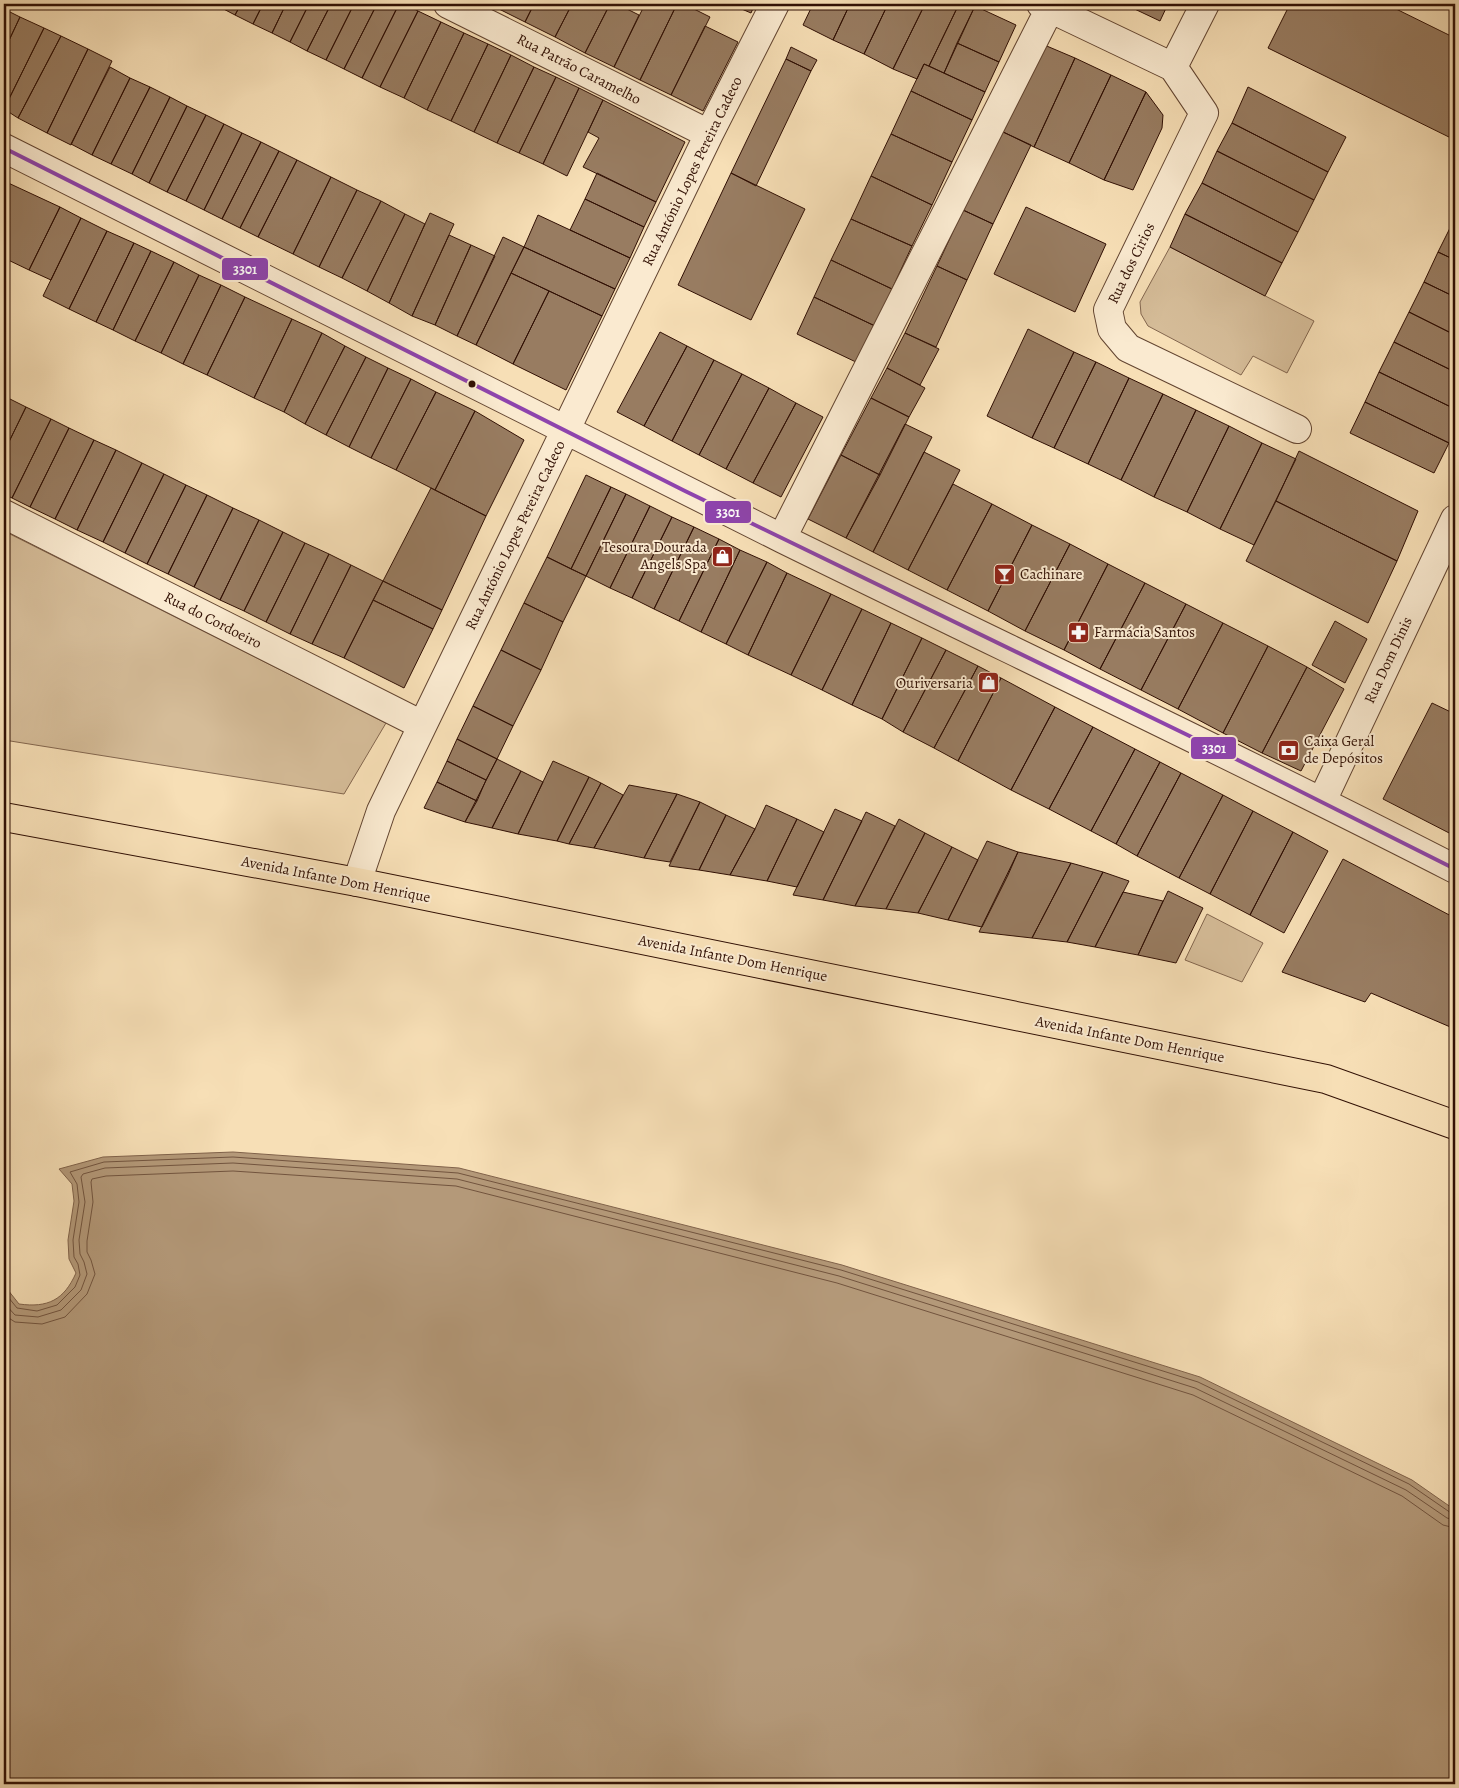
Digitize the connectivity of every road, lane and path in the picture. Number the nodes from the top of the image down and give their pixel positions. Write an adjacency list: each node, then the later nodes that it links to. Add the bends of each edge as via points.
1 (448, 4): 6 (street, Rua Patrão Caramelho)
2 (776, 4): 6 (street, Rua António Lopes Pereira Cadeco)
3 (1205, 4): 5 (street)
4 (1045, 6): 5 (street); 12 (street)
5 (1173, 67): 8 (street, Rua dos Cirios, via 1204,113 1108,310 1112,328 1128,348)
6 (710, 134): 9 (street, Rua António Lopes Pereira Cadeco)
7 (4, 148): 9 (street)
8 (1296, 429)
9 (565, 431): 12 (street); 13 (street, Rua António Lopes Pereira Cadeco)
10 (4, 514): 13 (street, Rua do Cordoeiro)
11 (1455, 519): 14 (street, Rua Dom Dinis)
12 (782, 538): 14 (street)
13 (422, 725): 17 (street, Rua António Lopes Pereira Cadeco, via 381,811)
14 (1322, 801): 16 (street)
15 (4, 817): 17 (main road, Avenida Infante Dom Henrique)
16 (1455, 869)
17 (357, 882): 18 (main road, Avenida Infante Dom Henrique, via 1326,1079)
18 (1455, 1125)

